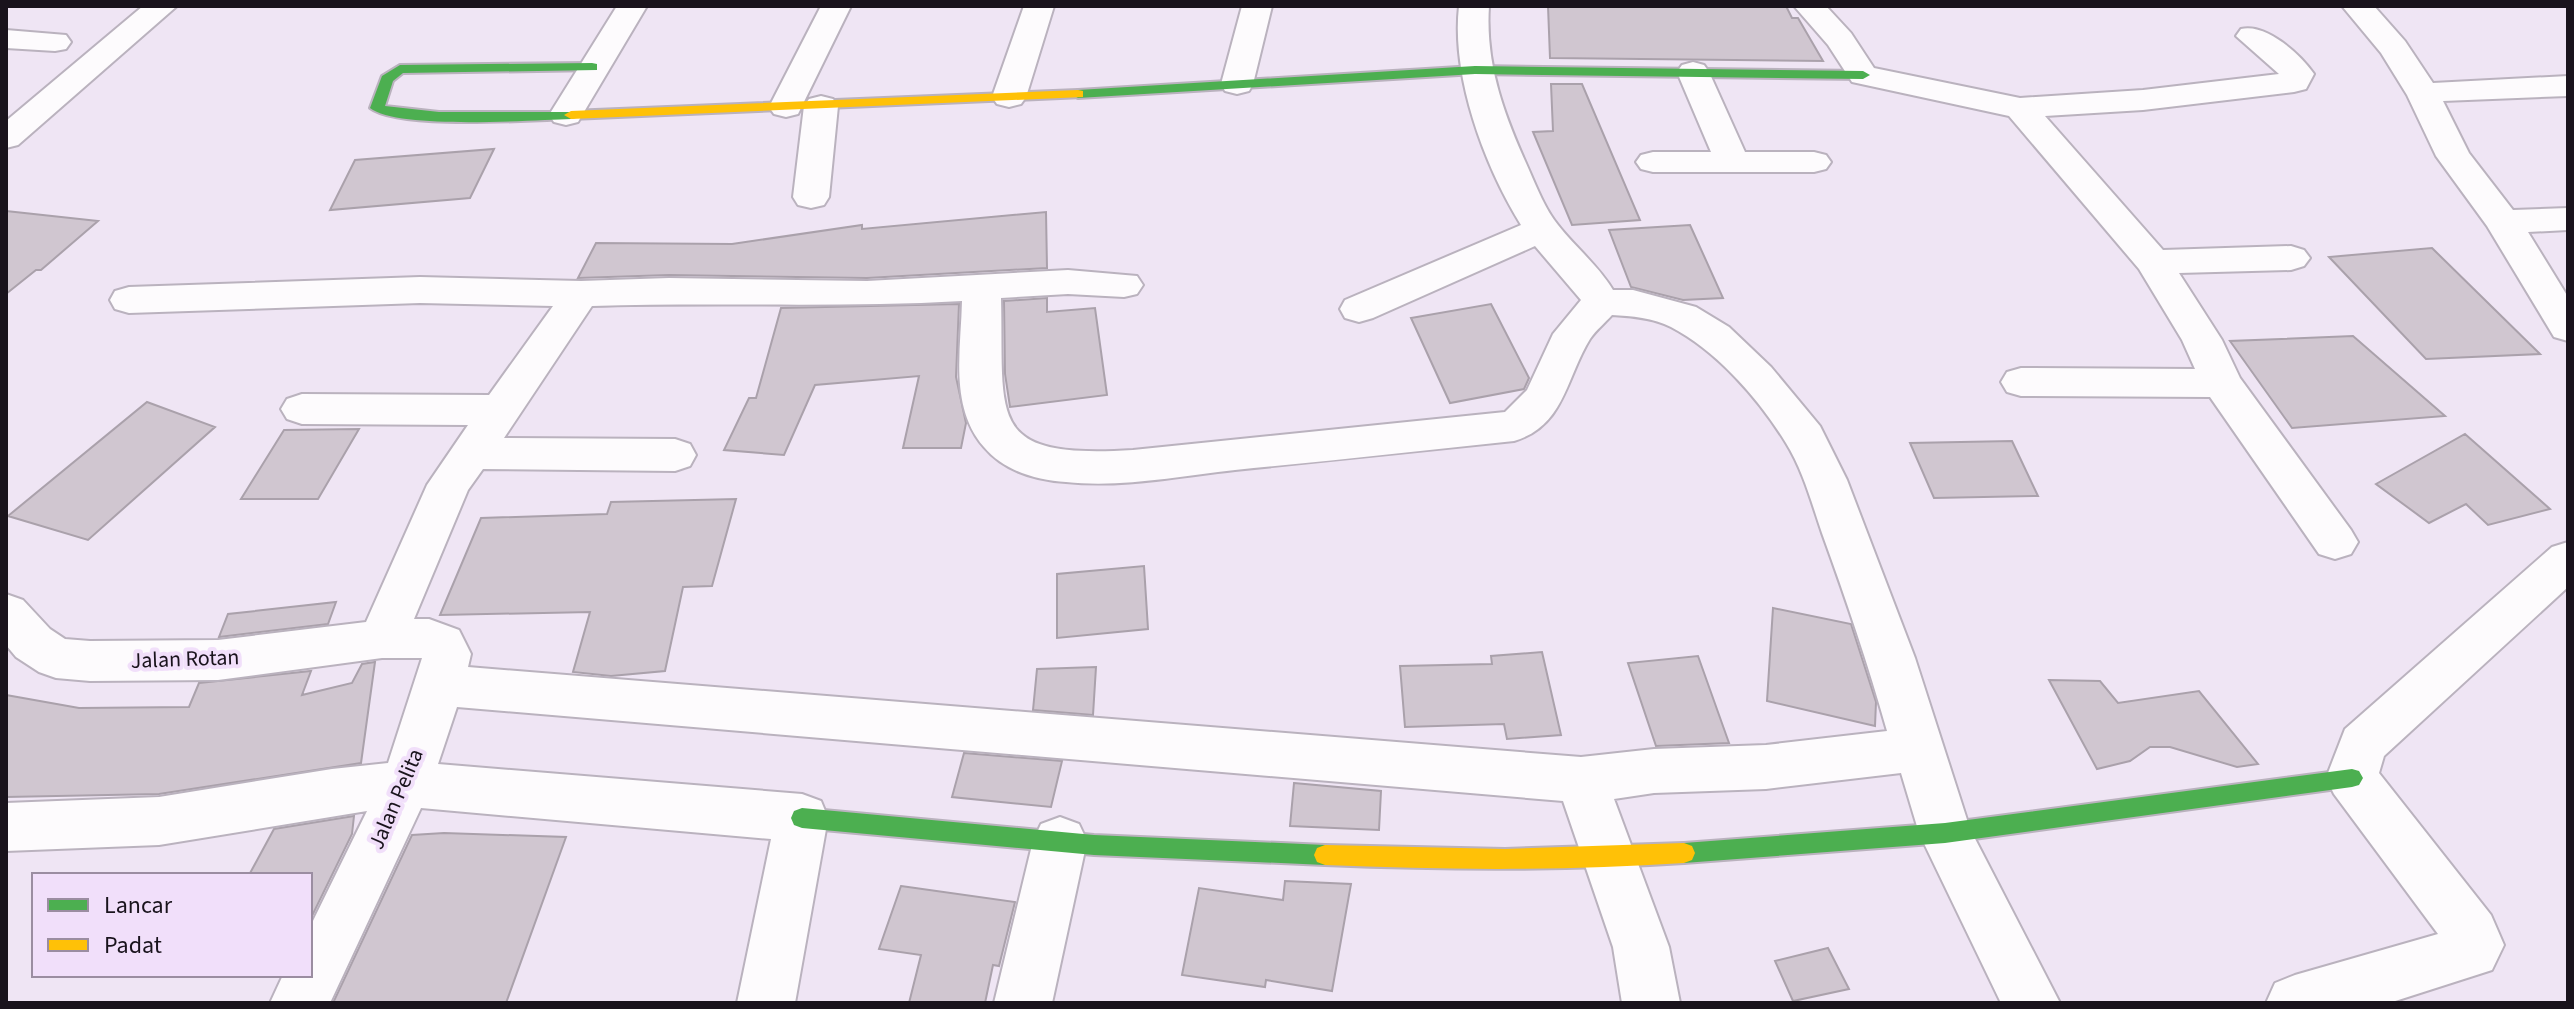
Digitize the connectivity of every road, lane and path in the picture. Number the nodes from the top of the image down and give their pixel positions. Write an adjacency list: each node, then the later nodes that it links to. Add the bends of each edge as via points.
1 (162, 6): 22 (street)
2 (632, 6): 10 (street)
3 (836, 6): 19 (street)
4 (1039, 6): 17 (street)
5 (1257, 6): 14 (street)
6 (1474, 6): 11 (street)
7 (1809, 6): 13 (street)
8 (2357, 6): 16 (street, via 2394,48)
9 (2252, 36): 20 (street, via 2298,74 2294,82 2158,99)
10 (592, 67): 21 (street); 21 (street, via 400,69 387,79 377,106 392,113)
11 (1475, 70): 12 (street); 14 (street); 29 (street)
12 (1693, 72): 13 (street); 25 (street)
13 (1863, 75): 20 (street)
14 (1237, 84): 17 (street)
15 (2568, 86): 16 (street)
16 (2424, 95): 28 (street, via 2453,156)
17 (1009, 97): 18 (street)
18 (821, 106): 19 (street); 26 (street)
19 (786, 107): 21 (street)
20 (2020, 108): 31 (street)
21 (566, 115)
22 (6, 138)
23 (1653, 162): 25 (street)
24 (1814, 162): 25 (street)
25 (1733, 163)
26 (811, 197)
27 (2568, 219): 28 (street)
28 (2503, 222): 38 (street)
29 (1542, 229): 36 (street, via 1590,281); 37 (street)
30 (2291, 258): 31 (street)
31 (2153, 262): 40 (street)
32 (1124, 285): 33 (street)
33 (981, 286): 34 (street, via 867,294); 36 (street, via 981,387 989,423 1020,454 1067,466 1139,465 1514,426 1535,412 1576,330)
34 (581, 294): 35 (street, via 420,290); 42 (street)
35 (129, 300)
36 (1602, 302): 50 (street, via 1633,303 1682,316 1715,336 1757,377 1805,437 1891,658)
37 (1359, 309)
38 (2568, 328)
39 (2021, 382): 40 (street)
40 (2222, 383): 45 (street)
41 (302, 409): 42 (street)
42 (500, 410): 43 (street)
43 (470, 453): 44 (street); 48 (street, via 449,485)
44 (675, 455)
45 (2335, 542)
46 (2568, 560): 51 (street, via 2363,744)
47 (6, 613): 48 (street, Jalan Rotan, via 33,643 56,658 90,661 218,660)
48 (382, 639): 49 (street, Jalan Pelita, via 429,638 442,644 447,654)
49 (440, 685): 52 (street); 53 (street, Jalan Pelita)
50 (1917, 749): 52 (street, via 1766,767); 56 (street)
51 (2352, 778): 56 (street); 66 (street, via 2476,945 2472,951)
52 (1581, 780): 58 (street)
53 (406, 784): 54 (street); 55 (street, via 159,821); 59 (street, Jalan Pelita)
54 (802, 818): 57 (street); 62 (street)
55 (6, 827)
56 (1945, 833): 58 (street); 65 (street)
57 (1060, 841): 58 (street, via 1412,859); 63 (street)
58 (1607, 859): 64 (street, via 1641,947)
59 (312, 976)
60 (312, 977): 61 (street, Jalan Pelita)
61 (299, 1003)
62 (766, 1003)
63 (1023, 1003)
64 (1651, 1003)
65 (2031, 1003)
66 (2295, 1003)

